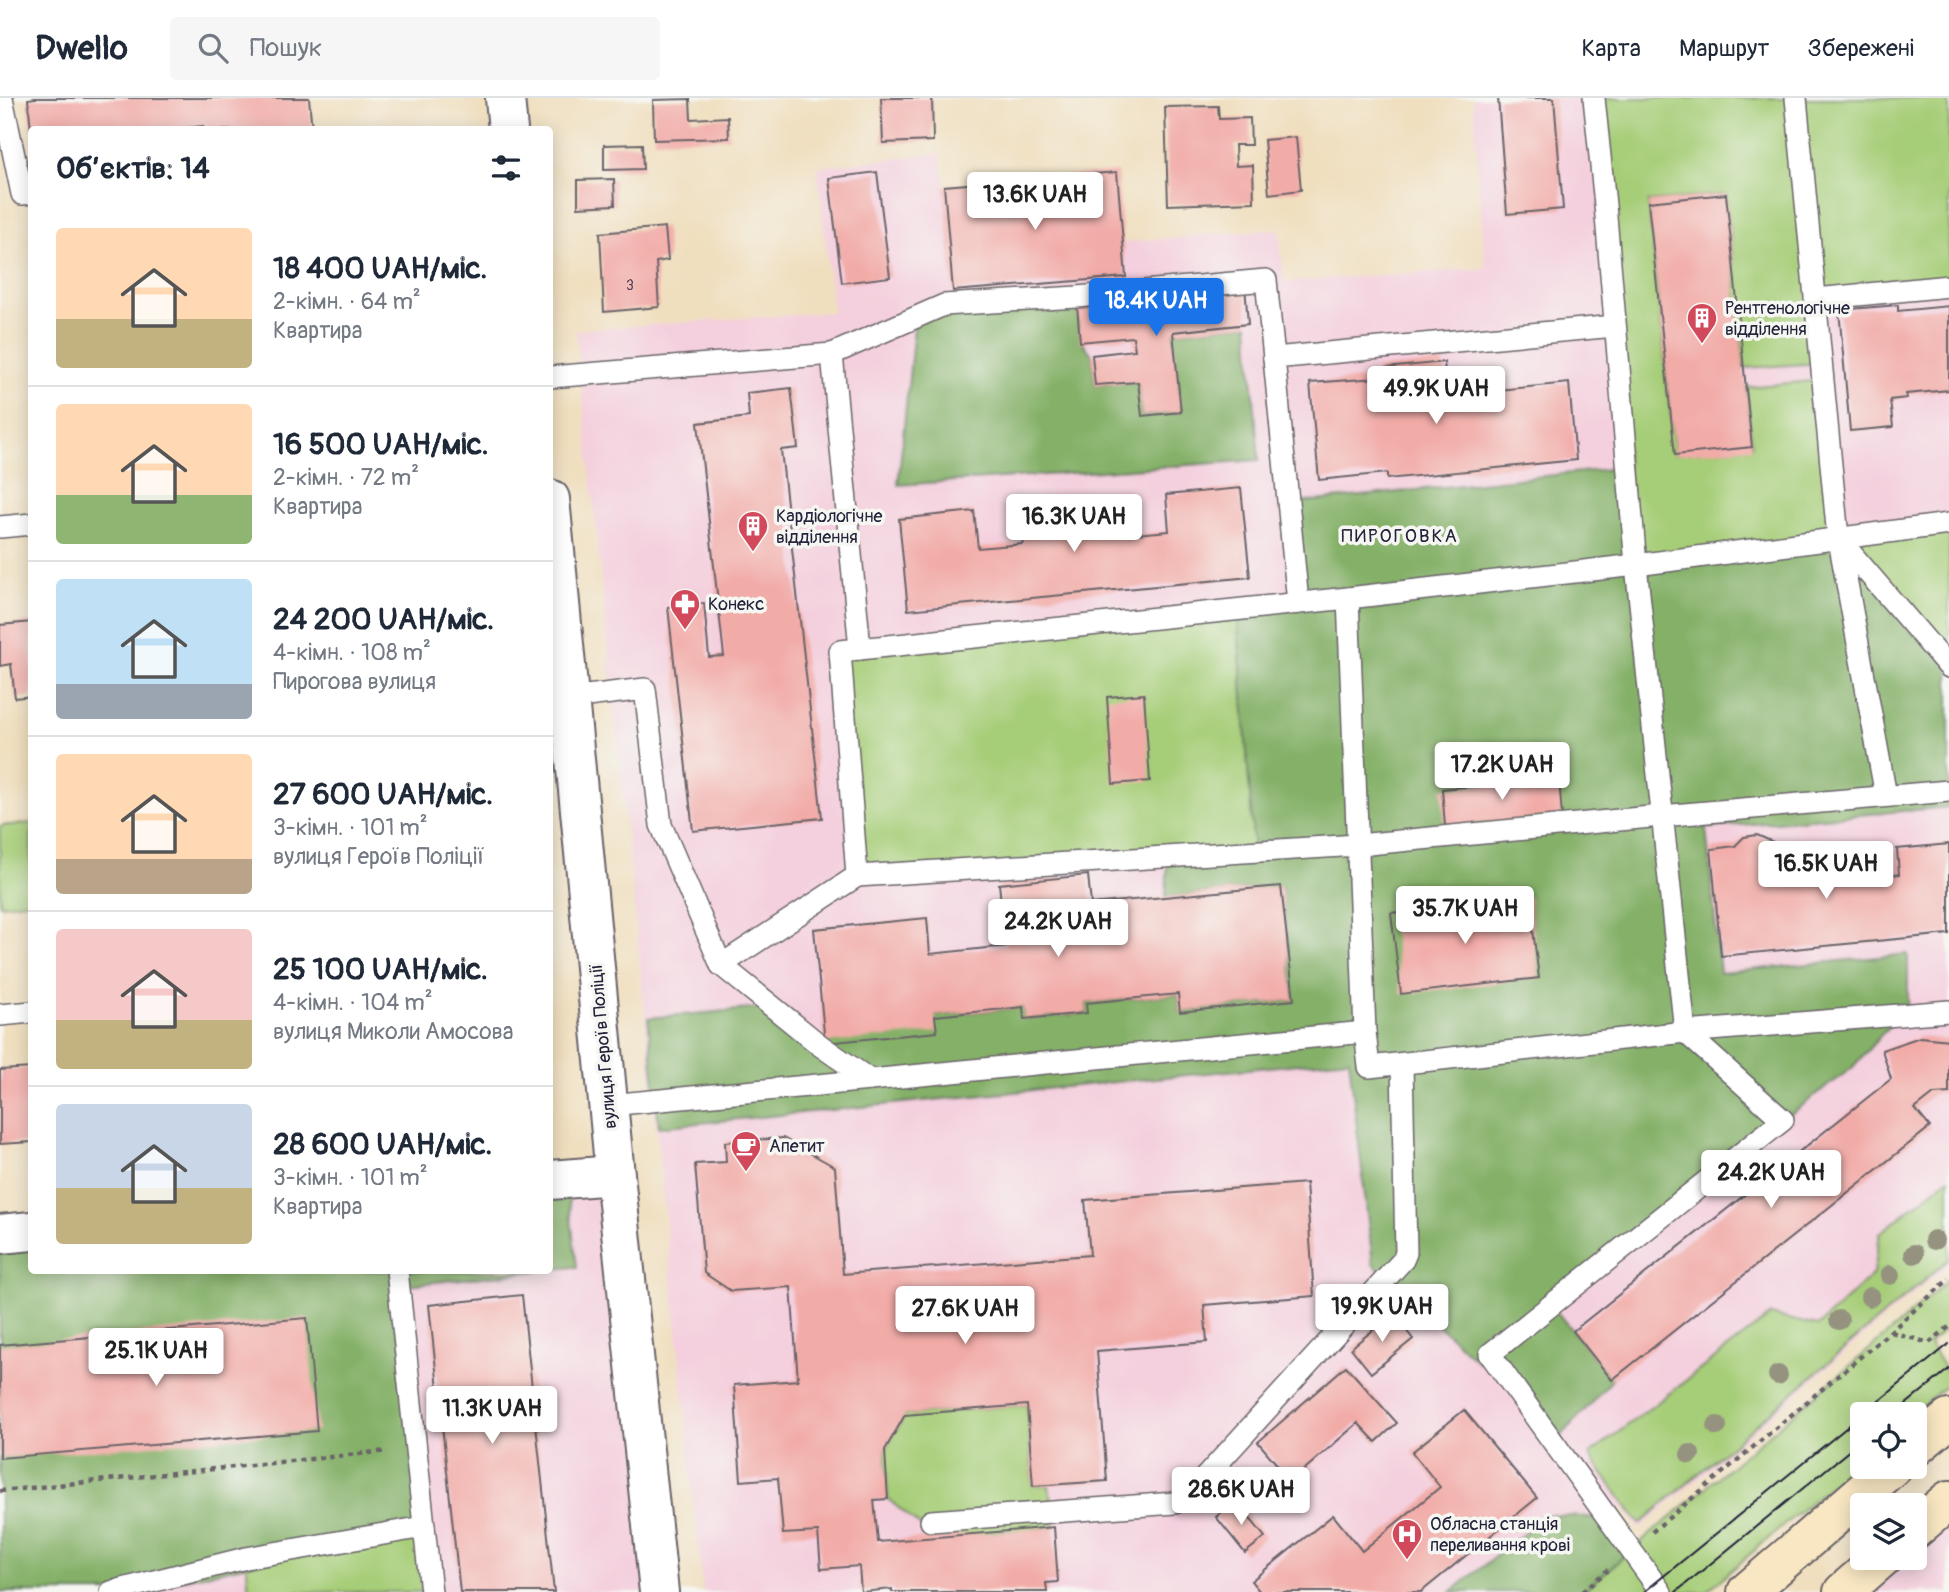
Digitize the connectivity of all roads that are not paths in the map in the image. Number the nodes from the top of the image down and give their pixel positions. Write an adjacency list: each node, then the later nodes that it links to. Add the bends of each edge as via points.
1 (2, 98): 6 (lane, via 22,194)
2 (506, 98): 5 (street)
3 (1594, 98): 9 (lane)
4 (1796, 98): 8 (lane)
5 (508, 126)
6 (28, 193)
7 (1949, 286): 8 (lane)
8 (1816, 299): 16 (lane)
9 (1615, 326): 11 (lane); 18 (lane)
10 (832, 354): 11 (lane, via 944,305 1266,280); 12 (lane); 22 (lane)
11 (1274, 358): 21 (lane)
12 (553, 377)
13 (28, 524): 15 (lane)
14 (1949, 524): 16 (lane)
15 (0, 527)
16 (1838, 538): 18 (lane); 23 (lane); 26 (lane)
17 (553, 560): 19 (street, вулиця Героїв Поліції)
18 (1636, 565): 20 (lane); 27 (lane)
19 (554, 581): 24 (street, вулиця Героїв Поліції)
20 (1348, 598): 21 (lane); 28 (lane)
21 (1298, 603): 22 (lane)
22 (860, 649): 29 (lane, via 840,651)
23 (1949, 667)
24 (570, 698): 30 (lane, via 645,690 661,825); 38 (street, вулиця Героїв Поліції)
25 (1949, 791): 26 (lane)
26 (1886, 796): 27 (lane)
27 (1661, 816): 28 (lane); 35 (lane)
28 (1358, 845): 29 (lane); 34 (lane)
29 (857, 876): 30 (lane)
30 (721, 965): 37 (lane)
31 (28, 1012): 33 (lane)
32 (1949, 1012): 35 (lane)
33 (0, 1015)
34 (1365, 1032): 36 (lane, via 1369,1067); 37 (lane)
35 (1685, 1032): 36 (lane); 55 (lane, via 1783,1120 1490,1354)
36 (1402, 1064): 49 (lane, via 1403,1260 1188,1496 1175,1503)
37 (870, 1080): 38 (lane)
38 (609, 1105): 39 (street, вулиця Героїв Поліції)
39 (615, 1175): 40 (street); 54 (street, вулиця Героїв Поліції)
40 (553, 1180)
41 (28, 1231): 42 (street)
42 (0, 1234)
43 (397, 1274): 50 (lane)
44 (1949, 1419): 45 (main road)
45 (1927, 1437)
46 (1878, 1479): 56 (main road)
47 (1949, 1500): 48 (main road)
48 (1927, 1519)
49 (930, 1521)
50 (424, 1527): 52 (lane, via 246,1558); 53 (lane)
51 (1868, 1570): 57 (main road)
52 (111, 1592)
53 (431, 1592)
54 (659, 1592)
55 (1661, 1592)
56 (1746, 1592)
57 (1843, 1592)

